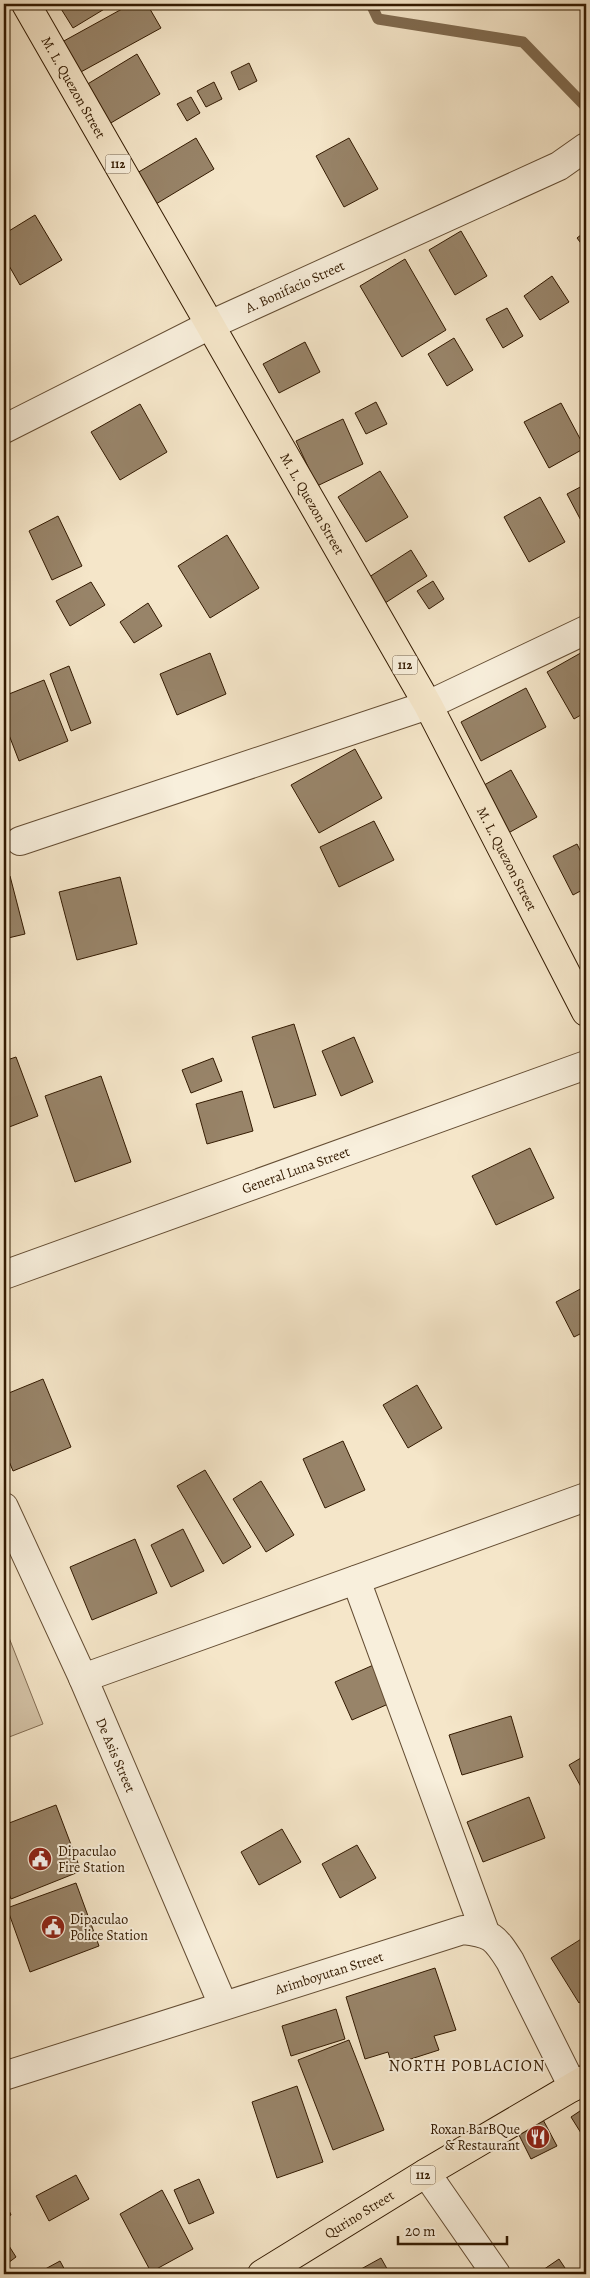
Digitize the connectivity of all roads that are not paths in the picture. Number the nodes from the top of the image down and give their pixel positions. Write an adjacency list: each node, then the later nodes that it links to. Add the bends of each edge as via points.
1 (26, 4): 3 (main road, M. L. Quezon Street / 112)
2 (586, 147): 3 (street, A. Bonifacio Street, via 558,166)
3 (210, 325): 4 (street, A. Bonifacio Street); 6 (main road, M. L. Quezon Street / 112)
4 (4, 429)
5 (586, 630): 6 (street)
6 (428, 705): 7 (street); 8 (main road, M. L. Quezon Street / 112)
7 (20, 841)
8 (586, 1012)
9 (586, 1065): 10 (street, General Luna Street)
10 (4, 1275)
11 (586, 1497): 13 (street)
12 (4, 1507): 14 (street, De Asis Street)
13 (356, 1580): 14 (street); 15 (street)
14 (83, 1678): 16 (street, De Asis Street)
15 (485, 1932): 16 (street, Arimboyutan Street, via 463,1930); 18 (street, via 499,1944 510,1961)
16 (223, 2005): 17 (street, Arimboyutan Street)
17 (4, 2076)
18 (580, 2083): 19 (main road, Qurino Street / 112)
19 (426, 2173): 20 (main road, Qurino Street / 112); 21 (street)
20 (262, 2274)
21 (496, 2274)

